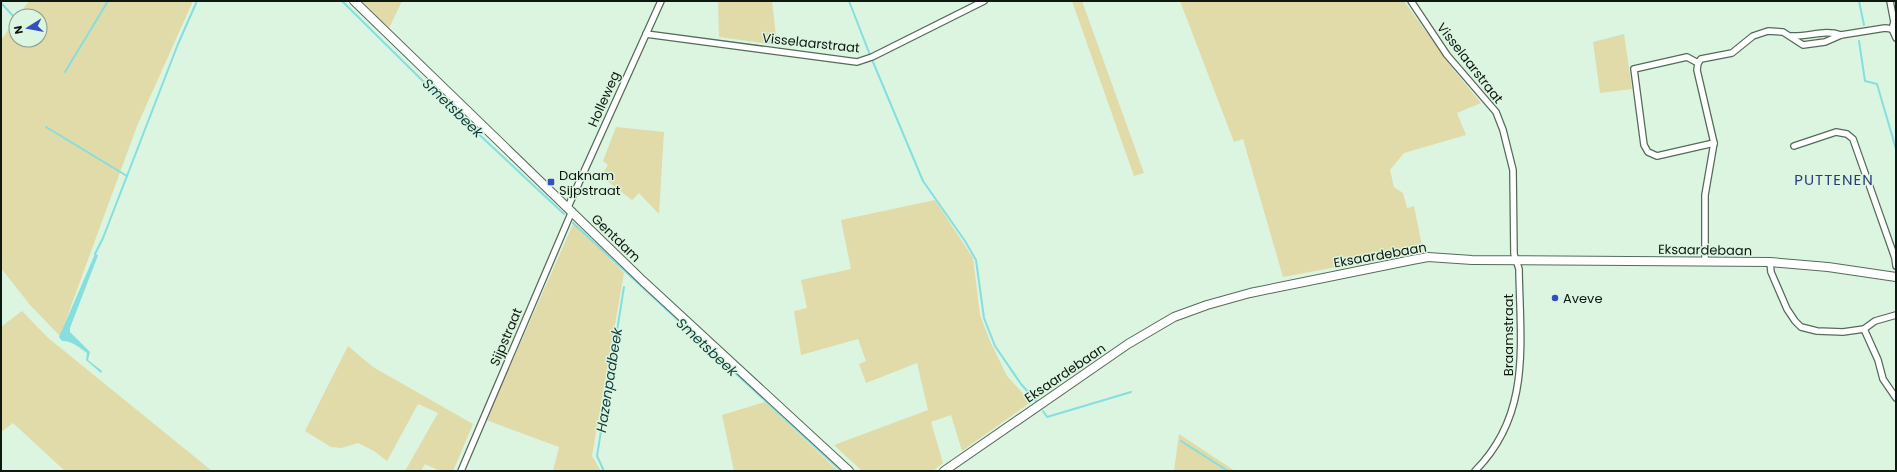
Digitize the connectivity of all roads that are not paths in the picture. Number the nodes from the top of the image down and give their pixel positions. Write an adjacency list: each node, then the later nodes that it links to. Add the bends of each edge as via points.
1 (354, 1): 14 (main road, Gentdam)
2 (661, 1): 7 (street, Holleweg)
3 (984, 1): 7 (street, Visselaarstraat, via 857,62)
4 (1411, 1): 15 (street, Visselaarstraat, via 1447,55 1496,112 1513,170)
5 (1890, 1): 6 (street, via 1894,22)
6 (1892, 29): 8 (street); 10 (street)
7 (646, 34): 14 (street, Holleweg)
8 (1841, 35): 9 (street, via 1826,32); 9 (street, via 1825,42 1803,45)
9 (1791, 36): 11 (street, via 1783,32 1768,31 1753,36 1732,52 1701,59)
10 (1896, 38)
11 (1698, 63): 12 (street, via 1697,70); 12 (street, via 1687,57 1634,69 1644,145 1648,152 1657,156)
12 (1714, 143): 16 (street, via 1705,195)
13 (1794, 146): 18 (street, via 1836,132 1847,134 1853,139)
14 (570, 209): 23 (street, Sijpstraat); 24 (main road, Gentdam)
15 (1515, 260): 16 (main road, Eksaardebaan); 25 (main road, Eksaardebaan, via 1428,257 1250,293 1189,311 1143,334); 26 (street, Braamstraat, via 1519,269 1520,350 1517,388 1512,410 1500,439 1492,453)
16 (1705, 262): 17 (main road, Eksaardebaan)
17 (1770, 262): 19 (main road, Eksaardebaan); 21 (street, via 1771,272 1787,309 1801,327 1843,332)
18 (1896, 266)
19 (1896, 274)
20 (1896, 315): 21 (street, via 1875,321)
21 (1864, 329): 22 (street, via 1878,360 1883,379)
22 (1896, 398)
23 (461, 471)
24 (849, 471)
25 (944, 471)
26 (1475, 471)

